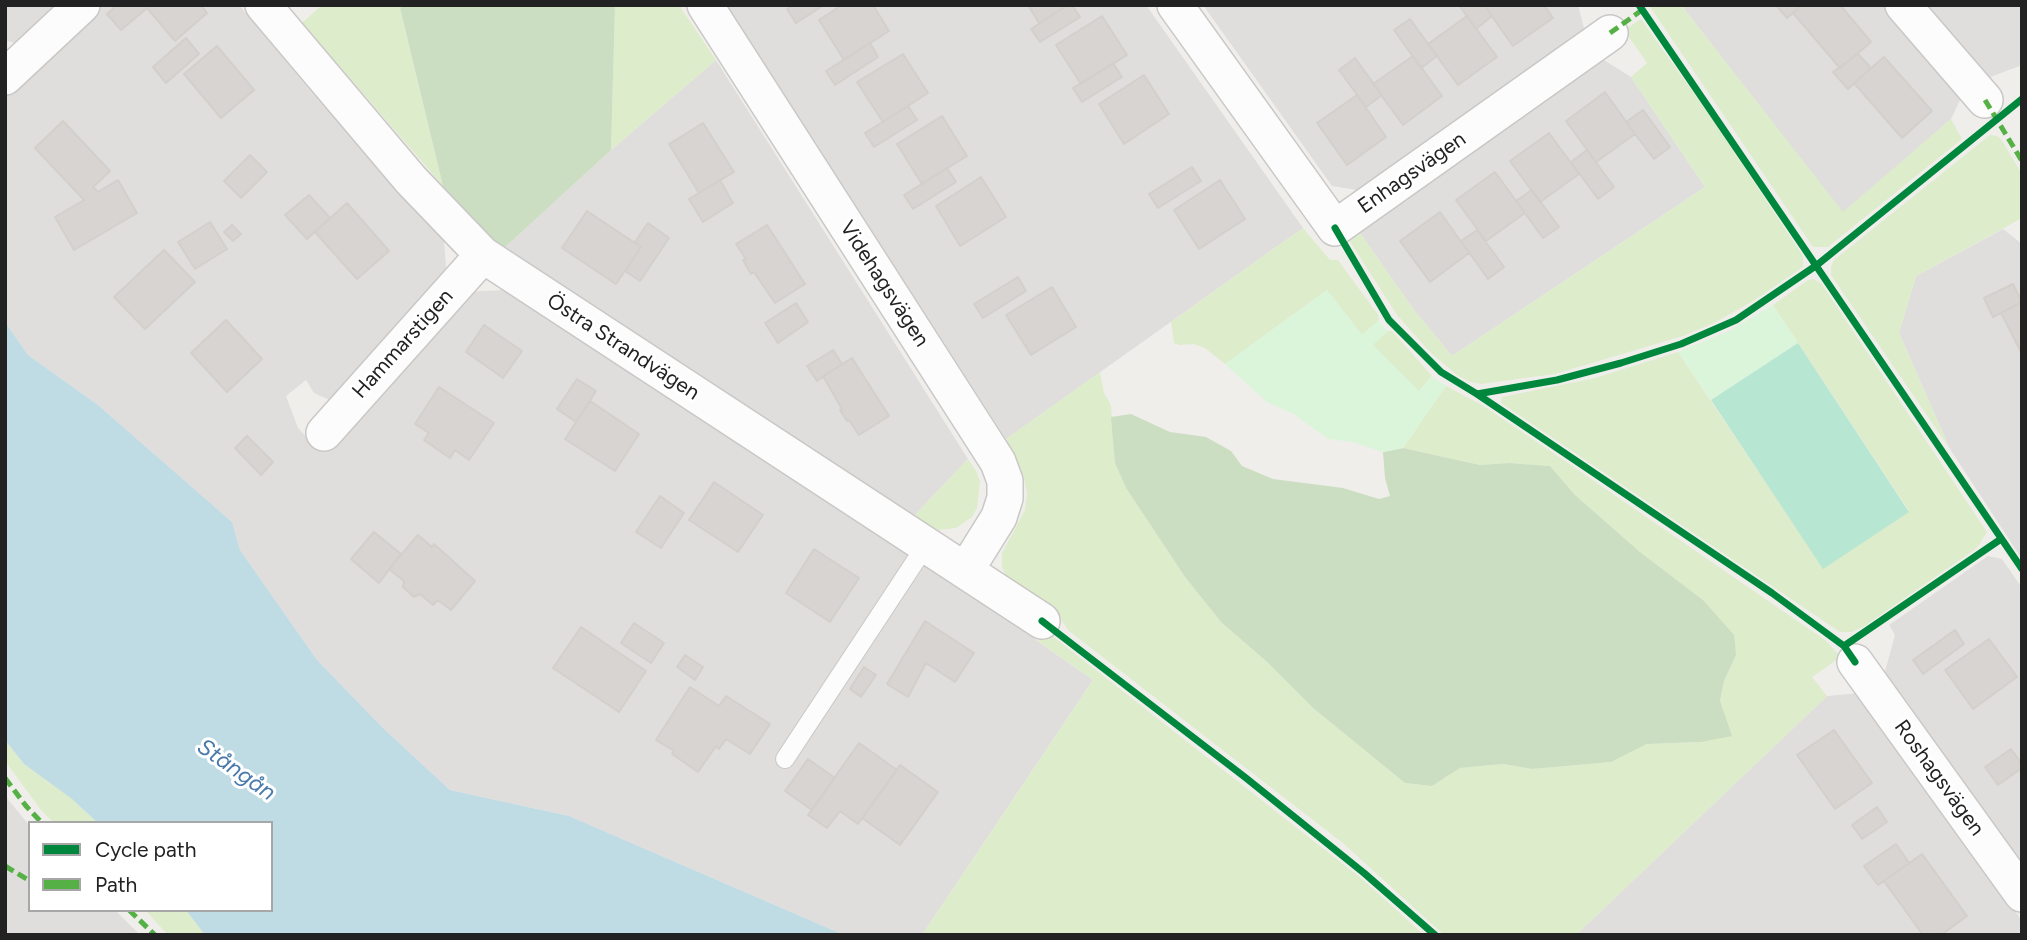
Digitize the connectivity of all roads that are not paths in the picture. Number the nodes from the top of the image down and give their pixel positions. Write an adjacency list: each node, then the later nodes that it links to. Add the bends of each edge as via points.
1 (82, 5): 7 (street)
2 (263, 5): 9 (street, Östra Strandvägen, via 411,180)
3 (705, 5): 12 (street, Videhagsvägen, via 998,461 1005,498 999,517)
4 (1175, 5): 6 (street, Enhagsvägen, via 1335,228)
5 (1903, 5): 8 (street)
6 (1610, 33)
7 (5, 77)
8 (1985, 100)
9 (483, 255): 10 (street, Hammarstigen); 11 (street, Östra Strandvägen)
10 (324, 433)
11 (926, 545): 12 (street, Östra Strandvägen); 15 (lane)
12 (966, 570): 13 (street, Östra Strandvägen)
13 (1042, 621)
14 (1854, 662): 16 (street, Roshagsvägen)
15 (785, 760)
16 (2022, 894)

